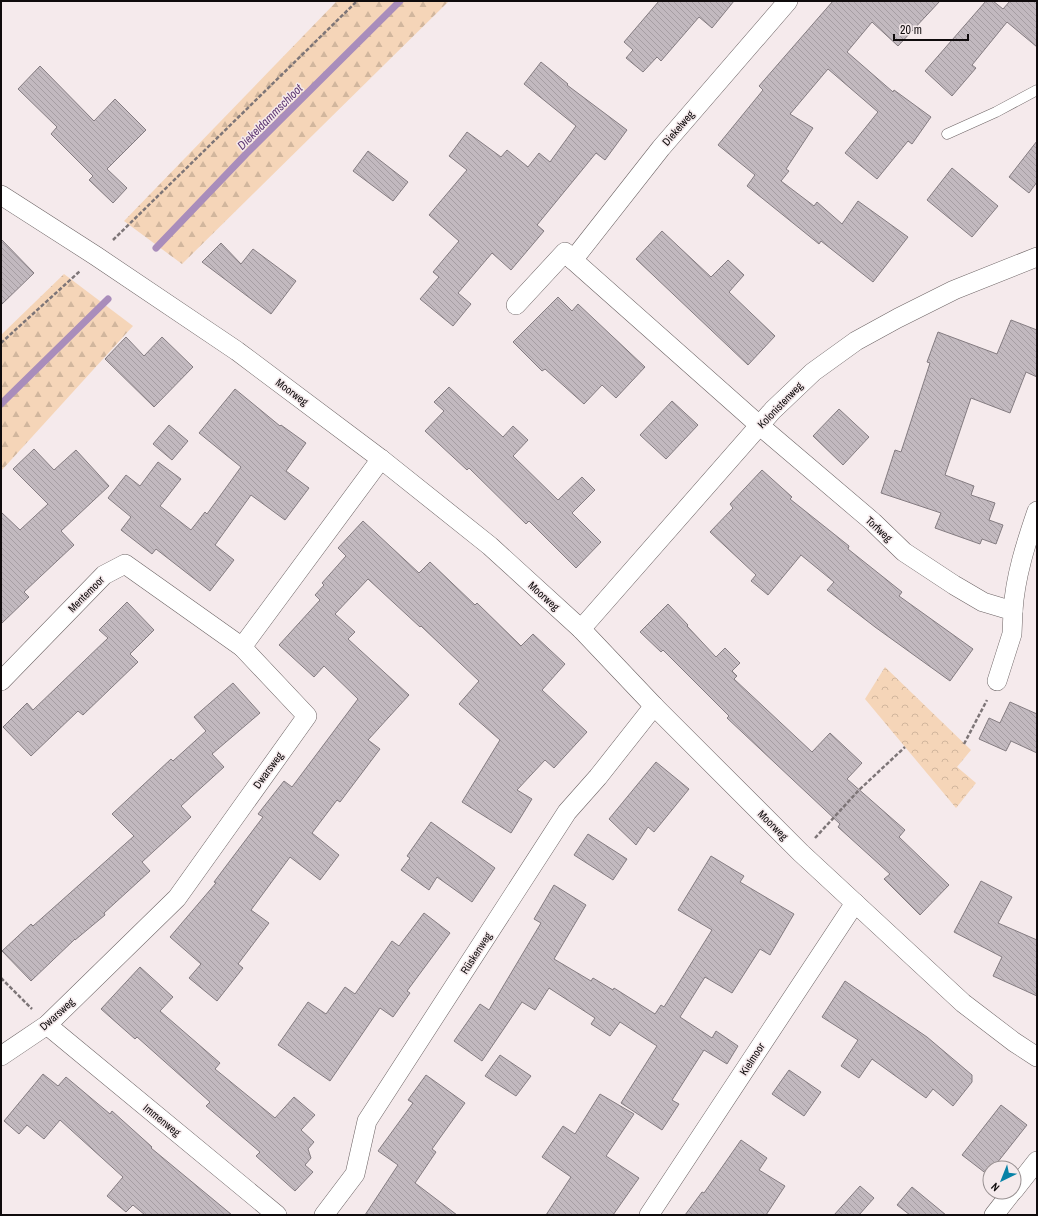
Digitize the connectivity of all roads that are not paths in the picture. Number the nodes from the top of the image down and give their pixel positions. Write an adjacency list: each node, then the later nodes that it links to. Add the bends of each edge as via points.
1 (788, 1): 6 (street, Diekelweg, via 661,148)
2 (1037, 90): 3 (lane)
3 (947, 134)
4 (1, 195): 9 (street, Moorweg, via 237,351)
5 (1037, 257): 8 (street, Kolonistenweg, via 954,290 856,341 813,372)
6 (573, 260): 7 (street, via 565,252); 8 (street)
7 (516, 304)
8 (759, 425): 11 (street, Torfweg, via 873,522 904,552 983,602); 12 (street, Kolonistenweg)
9 (381, 459): 12 (street, Moorweg, via 490,546); 13 (street)
10 (1037, 511): 11 (street, via 1021,565)
11 (1013, 611): 15 (street, via 1012,634)
12 (581, 629): 16 (street, Moorweg)
13 (242, 647): 14 (street, Mentemoor, via 125,564 104,575); 18 (street, Dwarsweg, via 307,716 177,898)
14 (1, 681)
15 (997, 681)
16 (654, 706): 17 (street, Moorweg); 25 (street, Rüskenweg, via 567,812 367,1121 355,1174)
17 (855, 903): 20 (street, Moorweg, via 963,1003); 26 (street, Kielmoor)
18 (48, 1025): 19 (street, Dwarsweg); 24 (street, Immenweg)
19 (1, 1056)
20 (1037, 1057)
21 (1037, 1161): 22 (street)
22 (1022, 1180)
23 (1006, 1200): 27 (street)
24 (277, 1215)
25 (324, 1215)
26 (649, 1215)
27 (994, 1215)

